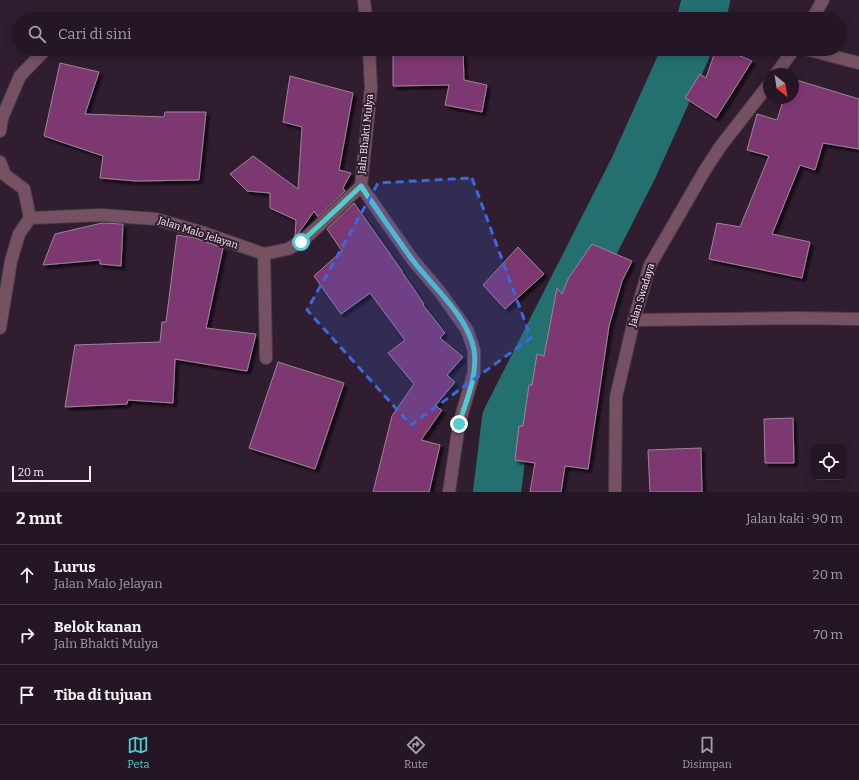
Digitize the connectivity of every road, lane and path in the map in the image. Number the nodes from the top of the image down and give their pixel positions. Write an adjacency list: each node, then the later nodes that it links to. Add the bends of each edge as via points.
1 (364, 0): 3 (street)
2 (823, 0): 4 (street)
3 (365, 12)
4 (816, 12)
5 (39, 56): 12 (street, via 20,76 2,118)
6 (369, 56): 14 (street, Jaln Bhakti Mulya, via 371,88)
7 (789, 56): 10 (street)
8 (832, 56): 9 (street)
9 (859, 63)
10 (780, 68)
11 (763, 92): 18 (street, Jalan Swadaya, via 705,170 650,265)
12 (0, 131)
13 (0, 162): 15 (street, via 5,175 24,189)
14 (361, 186): 16 (street, via 301,242 288,249); 21 (street, Jaln Bhakti Mulya, via 412,259 463,324 474,350 474,372 459,424)
15 (30, 218): 16 (street, Jalan Malo Jelayan, via 101,215 156,219); 19 (street, via 19,234 11,261)
16 (264, 254): 20 (street)
17 (859, 319): 18 (street)
18 (634, 320): 22 (street, Jalan Swadaya, via 616,397)
19 (0, 328)
20 (266, 358)
21 (449, 492)
22 (615, 492)

